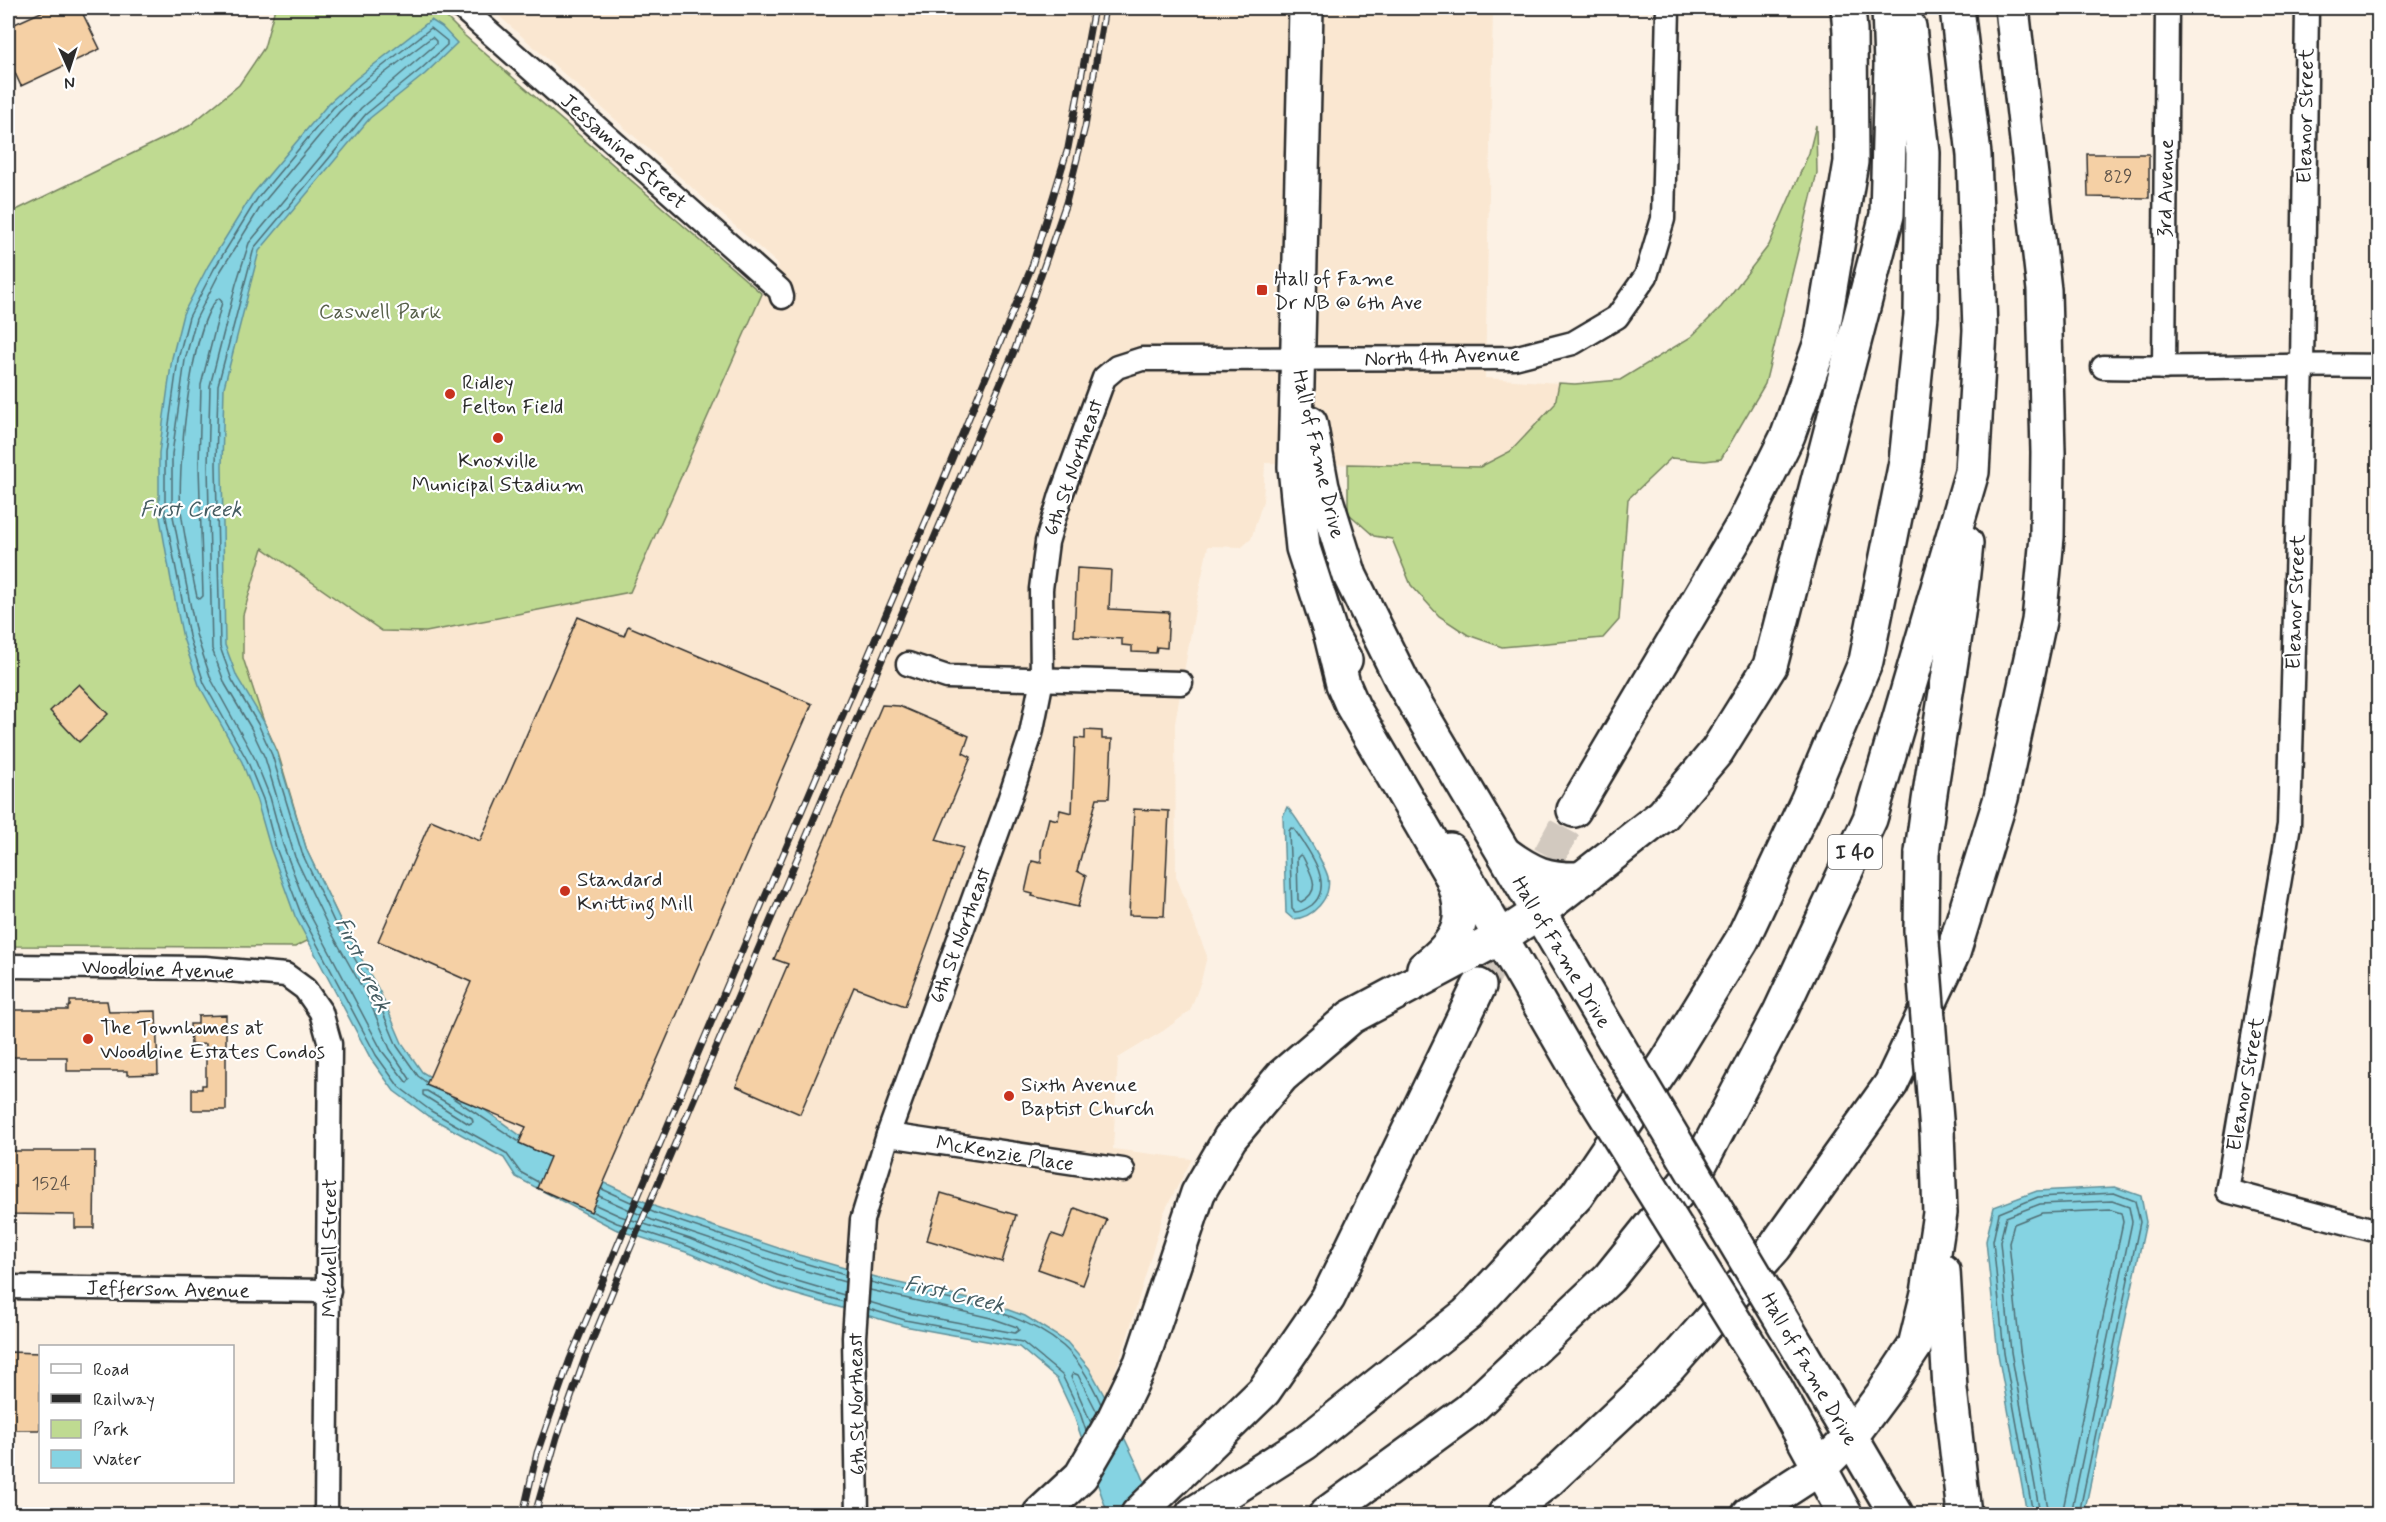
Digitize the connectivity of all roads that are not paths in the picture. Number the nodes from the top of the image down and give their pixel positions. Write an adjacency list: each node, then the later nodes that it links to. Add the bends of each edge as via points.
1 (462, 8): 11 (street, Jessamine Street, via 775,285)
2 (1305, 8): 12 (main road, Hall of Fame Drive)
3 (1668, 8): 12 (street, North 4th Avenue, via 1663,219 1646,276 1617,317 1572,343 1514,358)
4 (1848, 8): 23 (main road, via 1851,162 1821,342 1788,435 1744,523)
5 (1889, 8): 25 (main road, via 1887,214 1770,666 1717,751 1663,814)
6 (1906, 8): 44 (main road, via 1923,153 1921,315 1906,462 1866,661 1808,799 1742,940 1667,1062 1577,1195 1467,1314 1292,1452)
7 (1957, 8): 18 (main road, I 40, via 1974,155 1980,319)
8 (2012, 8): 46 (main road, via 2044,290 2047,537 2040,621 2001,798 1953,952 1891,1084 1775,1247 1668,1368 1548,1481)
9 (2167, 8): 17 (street, 3rd Avenue)
10 (2307, 8): 13 (street, Eleanor Street)
11 (782, 297)
12 (1297, 360): 15 (street, North 4th Avenue, via 1142,359); 19 (main road, Hall of Fame Drive, via 1295,467 1303,548); 24 (main road, Hall of Fame Drive, via 1322,487 1350,576 1403,683)
13 (2302, 365): 14 (street); 17 (street); 35 (street, Eleanor Street, via 2289,825 2227,1191)
14 (2379, 366)
15 (1117, 367): 21 (street, 6th St Northeast, via 1104,378 1047,542 1041,589)
16 (2103, 367): 17 (street)
17 (2164, 368)
18 (1972, 472): 34 (main road, bridge, via 1961,604 1922,853 1922,930); 45 (main road, I 40, via 1870,819 1780,1012 1699,1166 1609,1278 1469,1410)
19 (1331, 635): 27 (main road, Hall of Fame Drive); 31 (main road, via 1343,684 1353,706 1451,875 1461,905 1456,934 1449,947)
20 (908, 664): 21 (street, via 947,677)
21 (1042, 679): 22 (street); 32 (street, 6th St Northeast, via 1031,734 1007,806)
22 (1181, 683)
23 (1574, 810)
24 (1504, 853): 25 (main road, via 1527,870 1546,877); 26 (main road, Hall of Fame Drive)
25 (1582, 879): 26 (main road)
26 (1539, 912): 27 (main road); 38 (main road, Hall of Fame Drive, bridge)
27 (1501, 938): 31 (main road); 39 (main road, Hall of Fame Drive, bridge, via 1580,1074 1773,1383)
28 (8, 966): 30 (street, Woodbine Avenue, via 206,968 286,975)
29 (1479, 986): 43 (main road, via 1328,1298 1264,1391)
30 (305, 988): 37 (street, Mitchell Street, via 321,1012 330,1044)
31 (1373, 1006): 42 (main road, via 1352,1017 1282,1076 1230,1138 1198,1193 1141,1363 1113,1421 1081,1476)
32 (888, 1135): 33 (street, McKenzie Place); 41 (street, 6th St Northeast, via 862,1220 854,1337)
33 (1123, 1170)
34 (1940, 1213): 38 (main road, via 1915,1346); 50 (main road, via 1950,1389)
35 (2379, 1231)
36 (8, 1287): 37 (street, Jefferson Avenue)
37 (328, 1291): 40 (street, Mitchell Street)
38 (1850, 1438): 39 (main road); 49 (main road, Hall of Fame Drive)
39 (1820, 1468): 47 (main road); 48 (main road, Hall of Fame Drive)
40 (326, 1515)
41 (857, 1515)
42 (1040, 1515)
43 (1138, 1515)
44 (1193, 1515)
45 (1326, 1515)
46 (1505, 1515)
47 (1749, 1515)
48 (1845, 1515)
49 (1896, 1515)
50 (1965, 1515)

